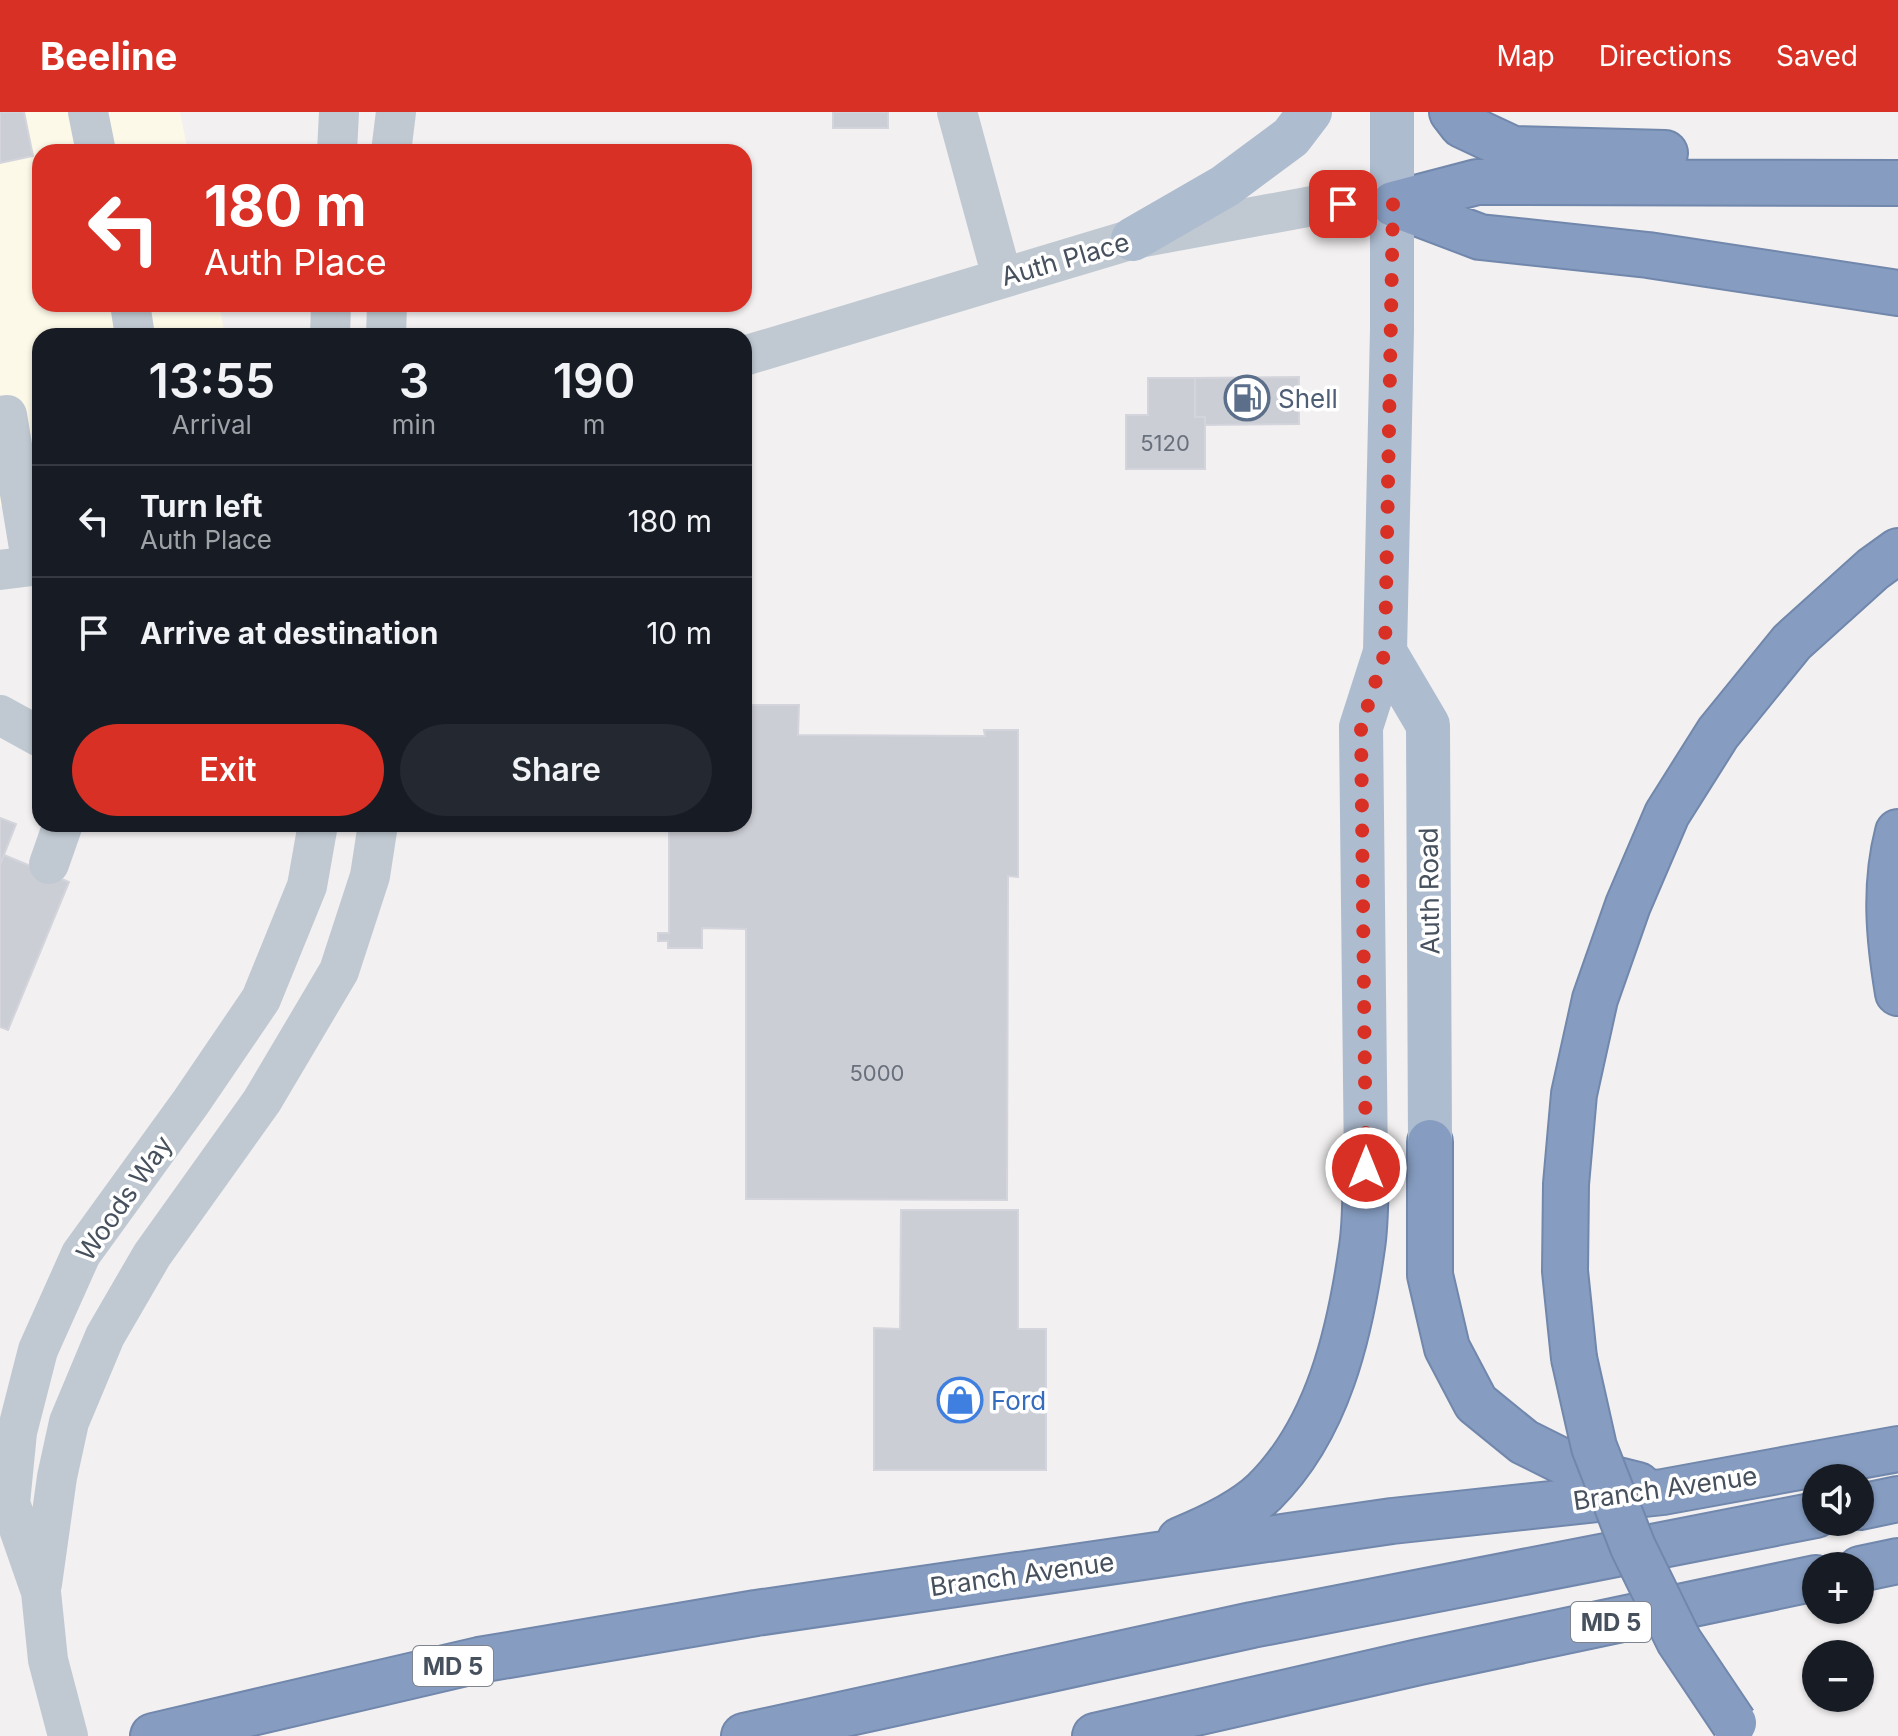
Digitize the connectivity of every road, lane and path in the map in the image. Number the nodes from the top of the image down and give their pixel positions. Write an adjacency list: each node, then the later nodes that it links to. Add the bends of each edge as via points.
1 (88, 112): 8 (street)
2 (339, 112): 9 (street)
3 (396, 112): 10 (street)
4 (957, 112): 14 (street)
5 (1310, 112): 13 (main road, via 1291,137 1225,186)
6 (1392, 112): 12 (main road)
7 (1452, 112): 11 (highway, via 1462,125 1513,149 1780,155)
8 (94, 144)
9 (337, 144)
10 (392, 144)
11 (1880, 183): 12 (highway, via 1477,182)
12 (1393, 204): 13 (street, Auth Place, via 1318,205); 15 (highway, via 1480,237 1648,255); 21 (main road)
13 (1133, 239): 14 (street, Auth Place)
14 (1002, 277): 16 (street, Auth Place)
15 (1898, 293)
16 (752, 354)
17 (32, 406): 18 (street)
18 (0, 416): 20 (street, via 7,415)
19 (1898, 551): 42 (highway, bridge, via 1792,642 1718,733 1667,814 1595,999 1574,1094 1565,1271 1574,1358 1594,1447 1633,1547 1679,1641)
20 (24, 567)
21 (1385, 652): 30 (main road, Auth Road, via 1428,725); 31 (main road, via 1361,727)
22 (0, 715): 23 (street)
23 (32, 733)
24 (60, 832): 28 (street)
25 (317, 832): 41 (street, Woods Way, via 307,886 261,999 81,1254 38,1350 17,1432 10,1503)
26 (377, 832): 41 (street, Woods Way, via 370,876 339,971 262,1101 152,1255 105,1336 69,1422)
27 (1898, 832): 29 (highway, via 1888,888)
28 (49, 864)
29 (1898, 993)
30 (1430, 1142): 33 (highway, via 1430,1275 1447,1348 1476,1403 1524,1442 1582,1471)
31 (1366, 1168): 37 (highway, via 1363,1245 1339,1364 1300,1449 1263,1493 1211,1527)
32 (1898, 1449): 33 (highway, Branch Avenue / MD 5)
33 (1663, 1492): 37 (highway, Branch Avenue / MD 5, via 1392,1521)
34 (1898, 1499): 35 (highway)
35 (1874, 1504)
36 (1802, 1518): 45 (highway, via 1252,1625)
37 (1145, 1556): 44 (highway, Branch Avenue / MD 5, via 494,1657)
38 (1898, 1561): 39 (highway)
39 (1874, 1566)
40 (1802, 1581): 46 (highway, MD 5)
41 (41, 1592): 43 (street, Woods Way, via 48,1660)
42 (1740, 1729)
43 (68, 1736)
44 (153, 1736)
45 (744, 1736)
46 (1095, 1736)

